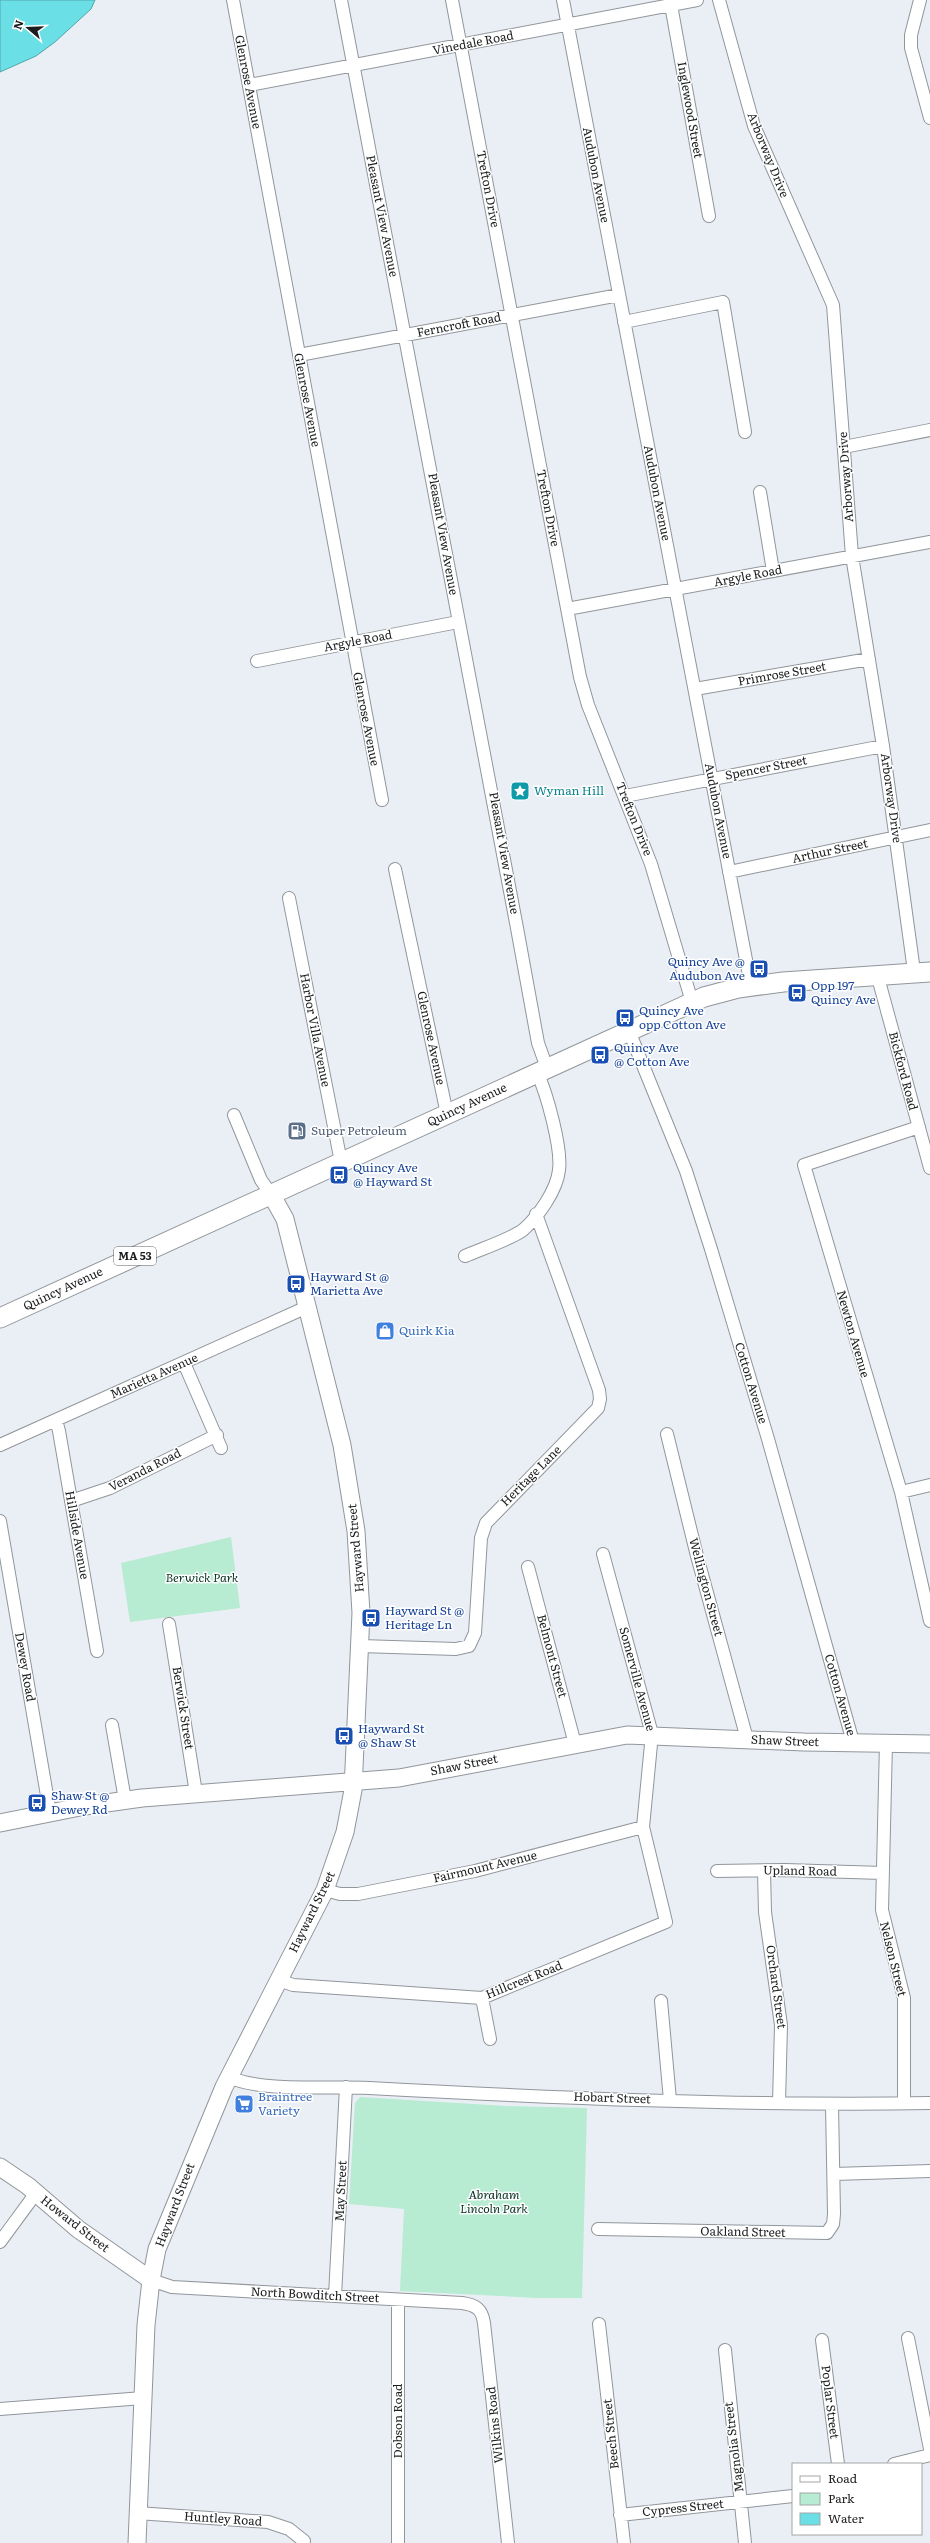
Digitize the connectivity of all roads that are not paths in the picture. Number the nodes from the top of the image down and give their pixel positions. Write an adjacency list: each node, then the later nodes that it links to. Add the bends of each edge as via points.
1 (233, 0): 12 (street, Glenrose Avenue)
2 (341, 0): 11 (street, Pleasant View Avenue)
3 (452, 0): 10 (street, Trefton Drive)
4 (563, 0): 9 (street, Audubon Avenue)
5 (697, 0): 8 (street, Vinedale Road)
6 (720, 0): 22 (street, Arborway Drive, via 754,126 833,305)
7 (920, 0): 13 (street, via 911,35 911,48)
8 (671, 5): 9 (street, Vinedale Road); 14 (street, Inglewood Street)
9 (568, 26): 10 (street, Vinedale Road); 15 (street, Audubon Avenue)
10 (461, 45): 11 (street, Vinedale Road); 16 (street, Trefton Drive)
11 (353, 66): 12 (street, Vinedale Road); 18 (street, Pleasant View Avenue)
12 (249, 85): 19 (street, Glenrose Avenue)
13 (930, 118)
14 (709, 216)
15 (619, 295): 16 (street, Ferncroft Road); 17 (street, Audubon Avenue)
16 (512, 315): 18 (street, Ferncroft Road); 28 (street, Trefton Drive)
17 (624, 322): 21 (street, via 723,302); 27 (street, Audubon Avenue)
18 (404, 335): 19 (street, Ferncroft Road); 29 (street, Pleasant View Avenue)
19 (299, 355): 30 (street, Glenrose Avenue)
20 (930, 430): 22 (street)
21 (745, 432)
22 (844, 447): 25 (street, Arborway Drive)
23 (760, 492): 26 (street)
24 (930, 542): 25 (street, Argyle Road)
25 (852, 556): 26 (street, Argyle Road); 31 (street, Arborway Drive)
26 (773, 571): 27 (street, Argyle Road)
27 (676, 590): 28 (street, Argyle Road); 33 (street, Audubon Avenue)
28 (567, 609): 36 (street, Trefton Drive, via 585,696)
29 (458, 622): 30 (street, Argyle Road); 48 (street, Pleasant View Avenue, via 482,736)
30 (352, 642): 32 (street, Argyle Road); 37 (street, Glenrose Avenue)
31 (869, 659): 33 (street, Primrose Street); 34 (street, Arborway Drive)
32 (257, 661)
33 (695, 688): 35 (street, Audubon Avenue)
34 (883, 746): 35 (street, Spencer Street); 39 (street, Arborway Drive)
35 (712, 779): 36 (street, Spencer Street); 41 (street, Audubon Avenue)
36 (625, 796): 46 (street, Trefton Drive, via 655,876)
37 (382, 800)
38 (930, 830): 39 (street, Arthur Street)
39 (896, 836): 41 (street, Arthur Street); 43 (street, Arborway Drive)
40 (395, 869): 50 (street, Glenrose Avenue)
41 (729, 872): 45 (street, Audubon Avenue)
42 (289, 898): 52 (street, Harbor Villa Avenue)
43 (922, 972): 44 (main road, Quincy Avenue / MA 53)
44 (877, 974): 45 (main road, Quincy Avenue / MA 53); 51 (street, Bickford Road)
45 (751, 986): 46 (main road, Quincy Avenue / MA 53, via 717,993)
46 (692, 1002): 47 (main road, Quincy Avenue / MA 53)
47 (629, 1031): 48 (main road, Quincy Avenue / MA 53); 78 (street, Cotton Avenue, via 686,1171 711,1250 768,1439)
48 (542, 1070): 50 (main road, Quincy Avenue / MA 53); 55 (street, Pleasant View Avenue, via 560,1165 553,1189)
49 (234, 1114): 54 (street, via 261,1180)
50 (447, 1114): 52 (main road, Quincy Avenue / MA 53)
51 (919, 1127): 53 (street, Bickford Road); 66 (street, Newton Avenue, via 804,1165)
52 (341, 1162): 54 (main road, Quincy Avenue / MA 53)
53 (930, 1168)
54 (271, 1194): 57 (main road, Hayward Street, via 285,1219); 58 (main road, Quincy Avenue / MA 53)
55 (536, 1214): 56 (street, Pleasant View Avenue, via 522,1231); 73 (street, Heritage Lane, via 599,1390 598,1408 486,1523 481,1538 475,1633 469,1646 456,1649)
56 (465, 1256)
57 (307, 1307): 59 (street, Marietta Avenue); 73 (main road, Hayward Street, via 342,1445 351,1493 359,1565)
58 (0, 1318)
59 (184, 1363): 60 (street, Marietta Avenue); 62 (street)
60 (56, 1420): 63 (street, Marietta Avenue); 67 (street, Hillside Avenue)
61 (667, 1434): 77 (street, Wellington Street)
62 (217, 1435): 64 (street); 67 (street, Veranda Road, via 110,1488)
63 (0, 1445)
64 (221, 1448)
65 (930, 1485): 66 (street)
66 (901, 1492): 71 (street, Newton Avenue)
67 (71, 1501): 74 (street, Hillside Avenue)
68 (0, 1521): 85 (street, Dewey Road)
69 (603, 1554): 76 (street, Somerville Avenue)
70 (528, 1568): 80 (street, Belmont Street)
71 (930, 1618)
72 (169, 1624): 83 (street, Berwick Street)
73 (360, 1646): 82 (main road, Hayward Street)
74 (97, 1651)
75 (112, 1725): 84 (street)
76 (652, 1734): 77 (main road, Shaw Street); 80 (main road, Shaw Street, via 627,1735); 87 (street, Somerville Avenue)
77 (747, 1739): 78 (main road, Shaw Street)
78 (853, 1742): 79 (main road, Shaw Street)
79 (886, 1743): 81 (main road, Shaw Street); 91 (street, Nelson Street)
80 (575, 1744): 82 (main road, Shaw Street, via 399,1778)
81 (930, 1744)
82 (354, 1783): 83 (main road, Shaw Street); 92 (main road, Hayward Street, via 345,1832)
83 (196, 1793): 84 (main road, Shaw Street)
84 (125, 1800): 85 (main road, Shaw Street)
85 (50, 1813): 86 (main road, Shaw Street)
86 (0, 1823)
87 (643, 1828): 88 (street, Somerville Avenue); 92 (street, Fairmount Avenue, via 444,1878 352,1895)
88 (649, 1852): 94 (street, Hillcrest Road, via 666,1922)
89 (717, 1871): 90 (street, Upland Road)
90 (764, 1871): 91 (street, Upland Road); 100 (street, Orchard Street, via 765,1912 782,2025)
91 (883, 1873): 101 (street, Nelson Street, via 883,1917 904,2006)
92 (325, 1890): 93 (main road, Hayward Street)
93 (279, 1980): 94 (street, Hillcrest Road, via 293,1985); 97 (main road, Hayward Street)
94 (482, 1998): 96 (street)
95 (661, 2001): 99 (street)
96 (490, 2039)
97 (229, 2077): 98 (street, Hobart Street, via 253,2085); 110 (main road, Hayward Street, via 168,2219 156,2254)
98 (346, 2087): 99 (street, Hobart Street); 111 (street, May Street)
99 (670, 2100): 100 (street, Hobart Street)
100 (779, 2103): 103 (street, Hobart Street)
101 (904, 2103): 102 (street, Hobart Street); 103 (street, Hobart Street)
102 (930, 2103)
103 (832, 2105): 106 (street)
104 (0, 2167): 107 (main road, Howard Street)
105 (930, 2171): 106 (street)
106 (834, 2174): 108 (street, Oakland Street, via 834,2220 830,2231 824,2234)
107 (36, 2193): 109 (street); 110 (main road, Howard Street, via 78,2229)
108 (598, 2229)
109 (0, 2242)
110 (151, 2280): 111 (street, North Bowditch Street, via 172,2287); 118 (main road, Hayward Street)
111 (335, 2296): 112 (street, North Bowditch Street)
112 (398, 2300): 113 (street, North Bowditch Street, via 462,2303); 130 (street, Dobson Road)
113 (479, 2308): 131 (street, Wilkins Road, via 484,2323)
114 (599, 2324): 127 (street, Beech Street)
115 (908, 2338): 120 (street)
116 (822, 2340): 122 (street, Poplar Street)
117 (725, 2350): 125 (street, Magnolia Street)
118 (143, 2398): 119 (street); 126 (main road, Hayward Street)
119 (0, 2409)
120 (930, 2449)
121 (930, 2455): 123 (street)
122 (838, 2463)
123 (898, 2463)
124 (792, 2496): 125 (street, Cypress Street)
125 (741, 2502): 127 (street, Cypress Street); 133 (street, Magnolia Street)
126 (137, 2513): 128 (street, Huntley Road, via 268,2522 289,2529); 129 (main road, Hayward Street)
127 (620, 2515): 132 (street, Beech Street)
128 (304, 2541)
129 (137, 2543)
130 (398, 2543)
131 (508, 2543)
132 (624, 2543)
133 (745, 2543)

